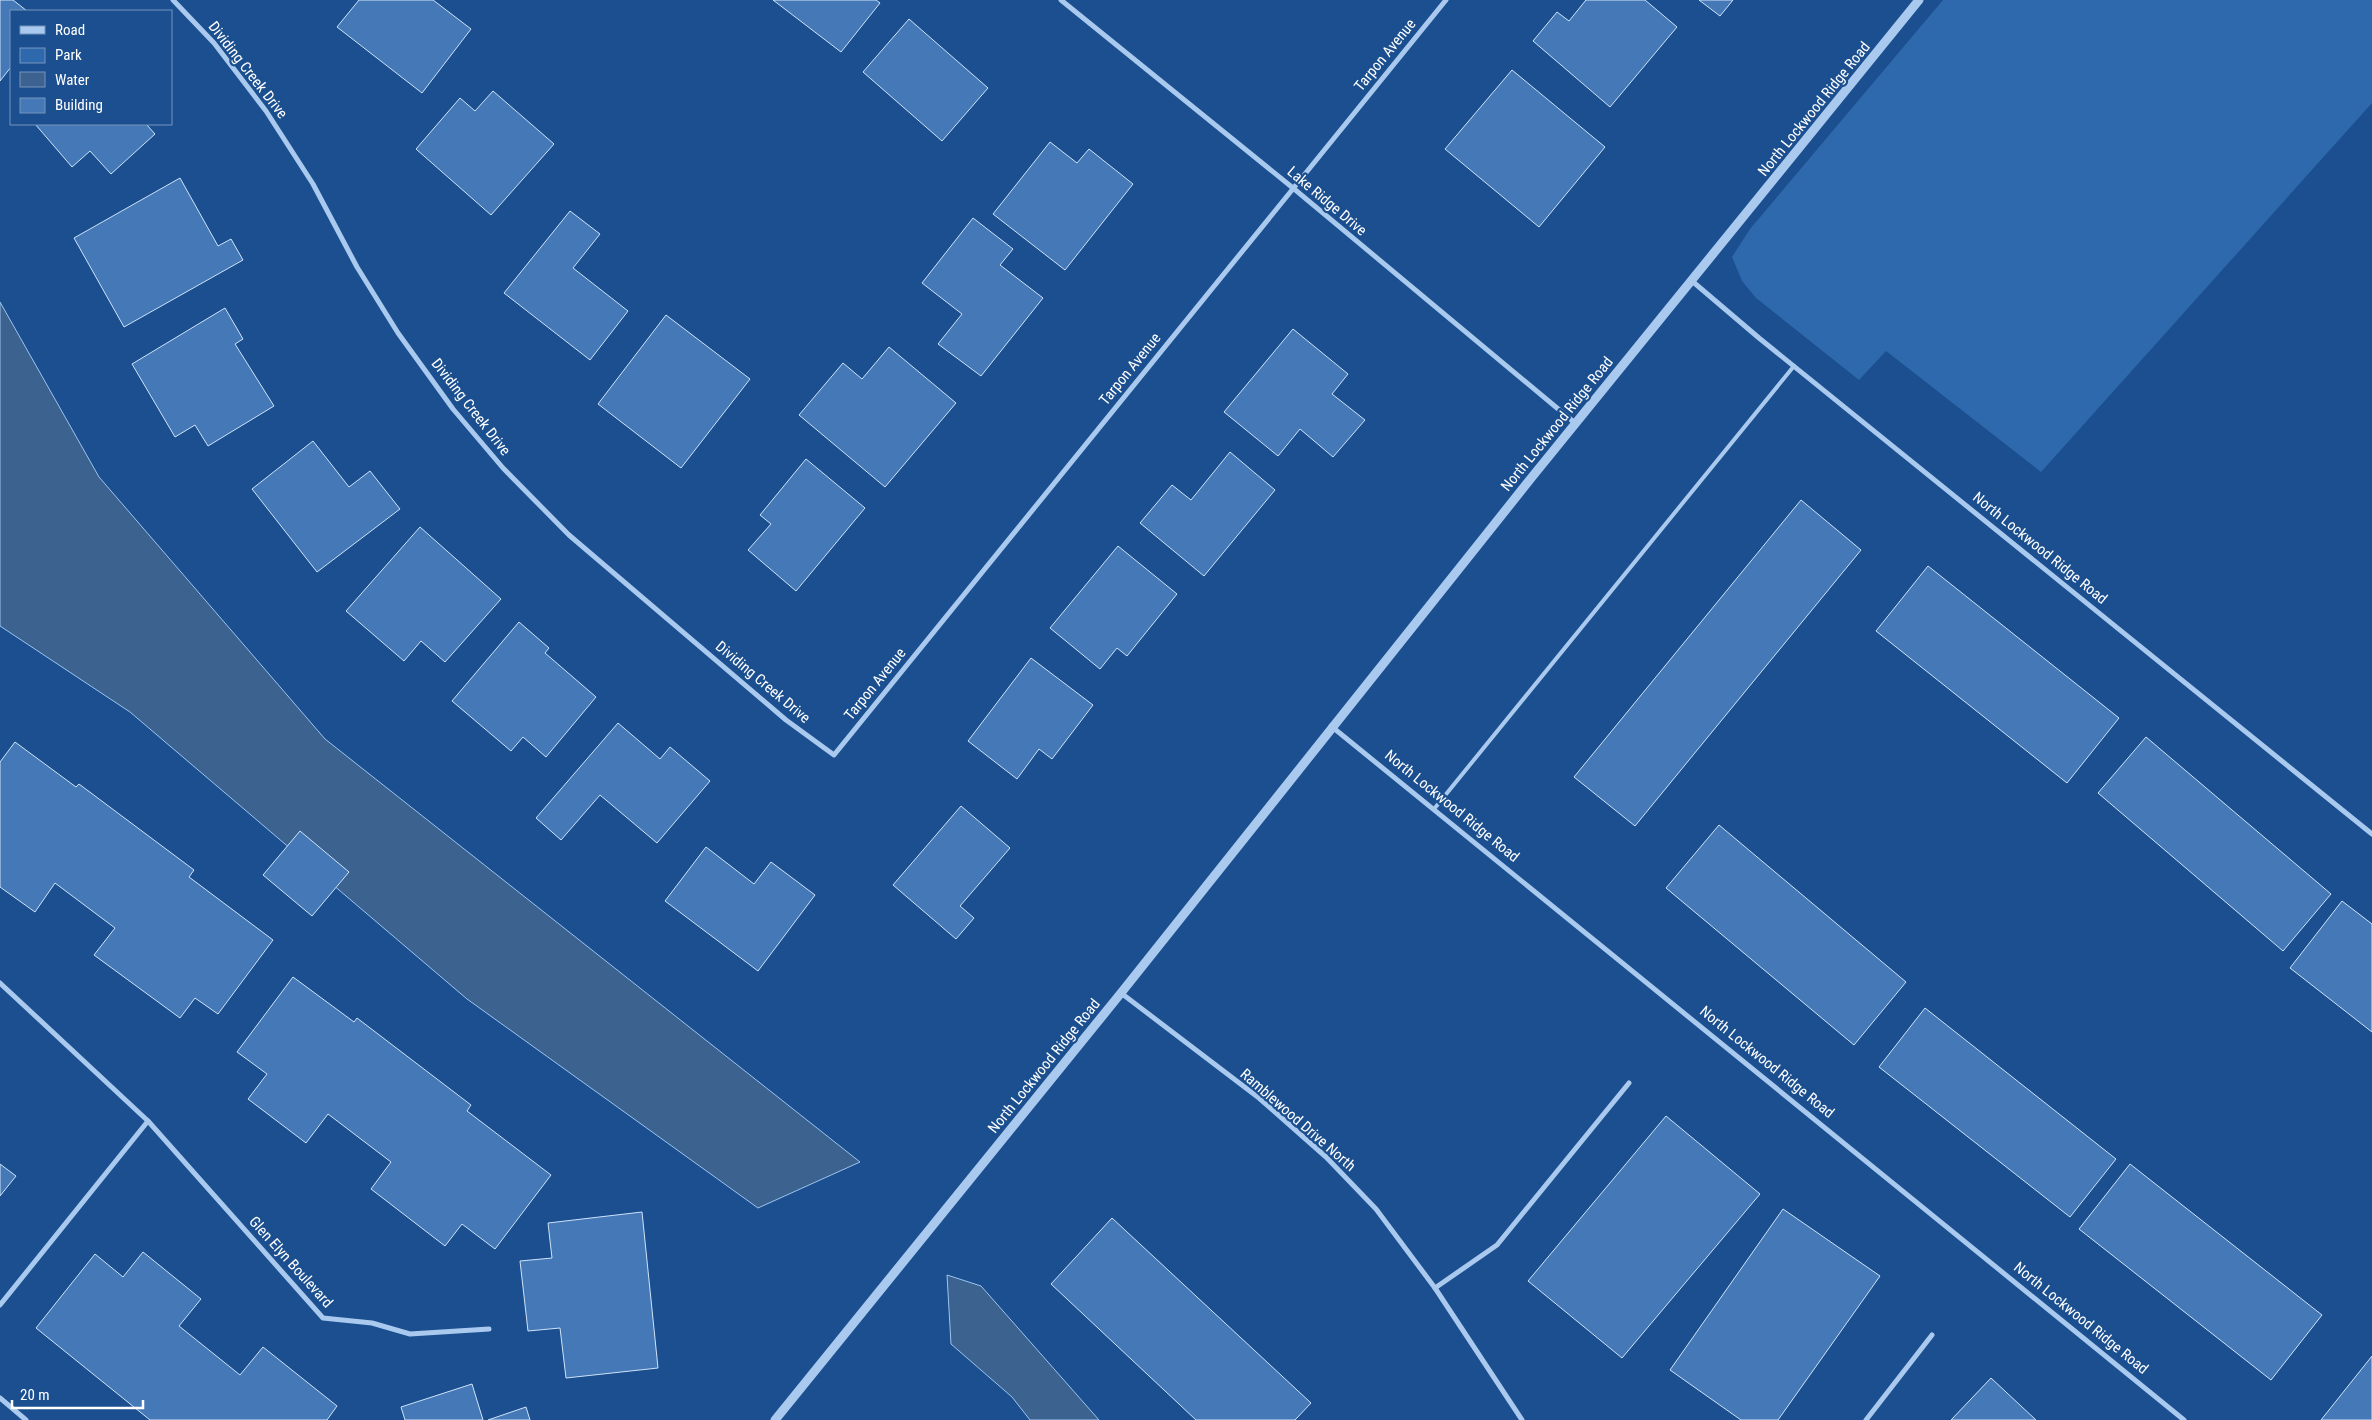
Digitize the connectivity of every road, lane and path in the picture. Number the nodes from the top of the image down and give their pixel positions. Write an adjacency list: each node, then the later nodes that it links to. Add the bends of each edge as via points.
1 (173, 0): 10 (street, Dividing Creek Drive, via 214,43 266,111 313,184 357,267 398,333 453,409 503,468 569,535 786,720)
2 (1061, 0): 5 (street, Lake Ridge Drive)
3 (1446, 0): 5 (street, Tarpon Avenue)
4 (1919, 0): 6 (street, North Lockwood Ridge Road)
5 (1293, 188): 8 (street, Lake Ridge Drive); 10 (street, Tarpon Avenue)
6 (1692, 281): 7 (street, North Lockwood Ridge Road); 8 (street, North Lockwood Ridge Road)
7 (1794, 366): 11 (lane); 12 (street, North Lockwood Ridge Road)
8 (1575, 423): 9 (street, North Lockwood Ridge Road)
9 (1332, 726): 11 (street, North Lockwood Ridge Road); 14 (street, North Lockwood Ridge Road)
10 (834, 755)
11 (1434, 809): 26 (street, North Lockwood Ridge Road)
12 (2372, 834)
13 (0, 983): 16 (street, Glen Elyn Boulevard)
14 (1121, 993): 17 (street, Ramblewood Drive North, via 1258,1098 1326,1157 1376,1209); 23 (street, North Lockwood Ridge Road)
15 (1628, 1083): 17 (street, via 1497,1245)
16 (148, 1121): 18 (street); 19 (street, Glen Elyn Boulevard, via 323,1318 372,1323 410,1334)
17 (1436, 1288): 24 (street, Ramblewood Drive North)
18 (0, 1304)
19 (489, 1328)
20 (1932, 1335): 25 (street)
21 (0, 1398): 22 (street)
22 (26, 1420)
23 (775, 1420)
24 (1522, 1420)
25 (1866, 1420)
26 (2184, 1420)

